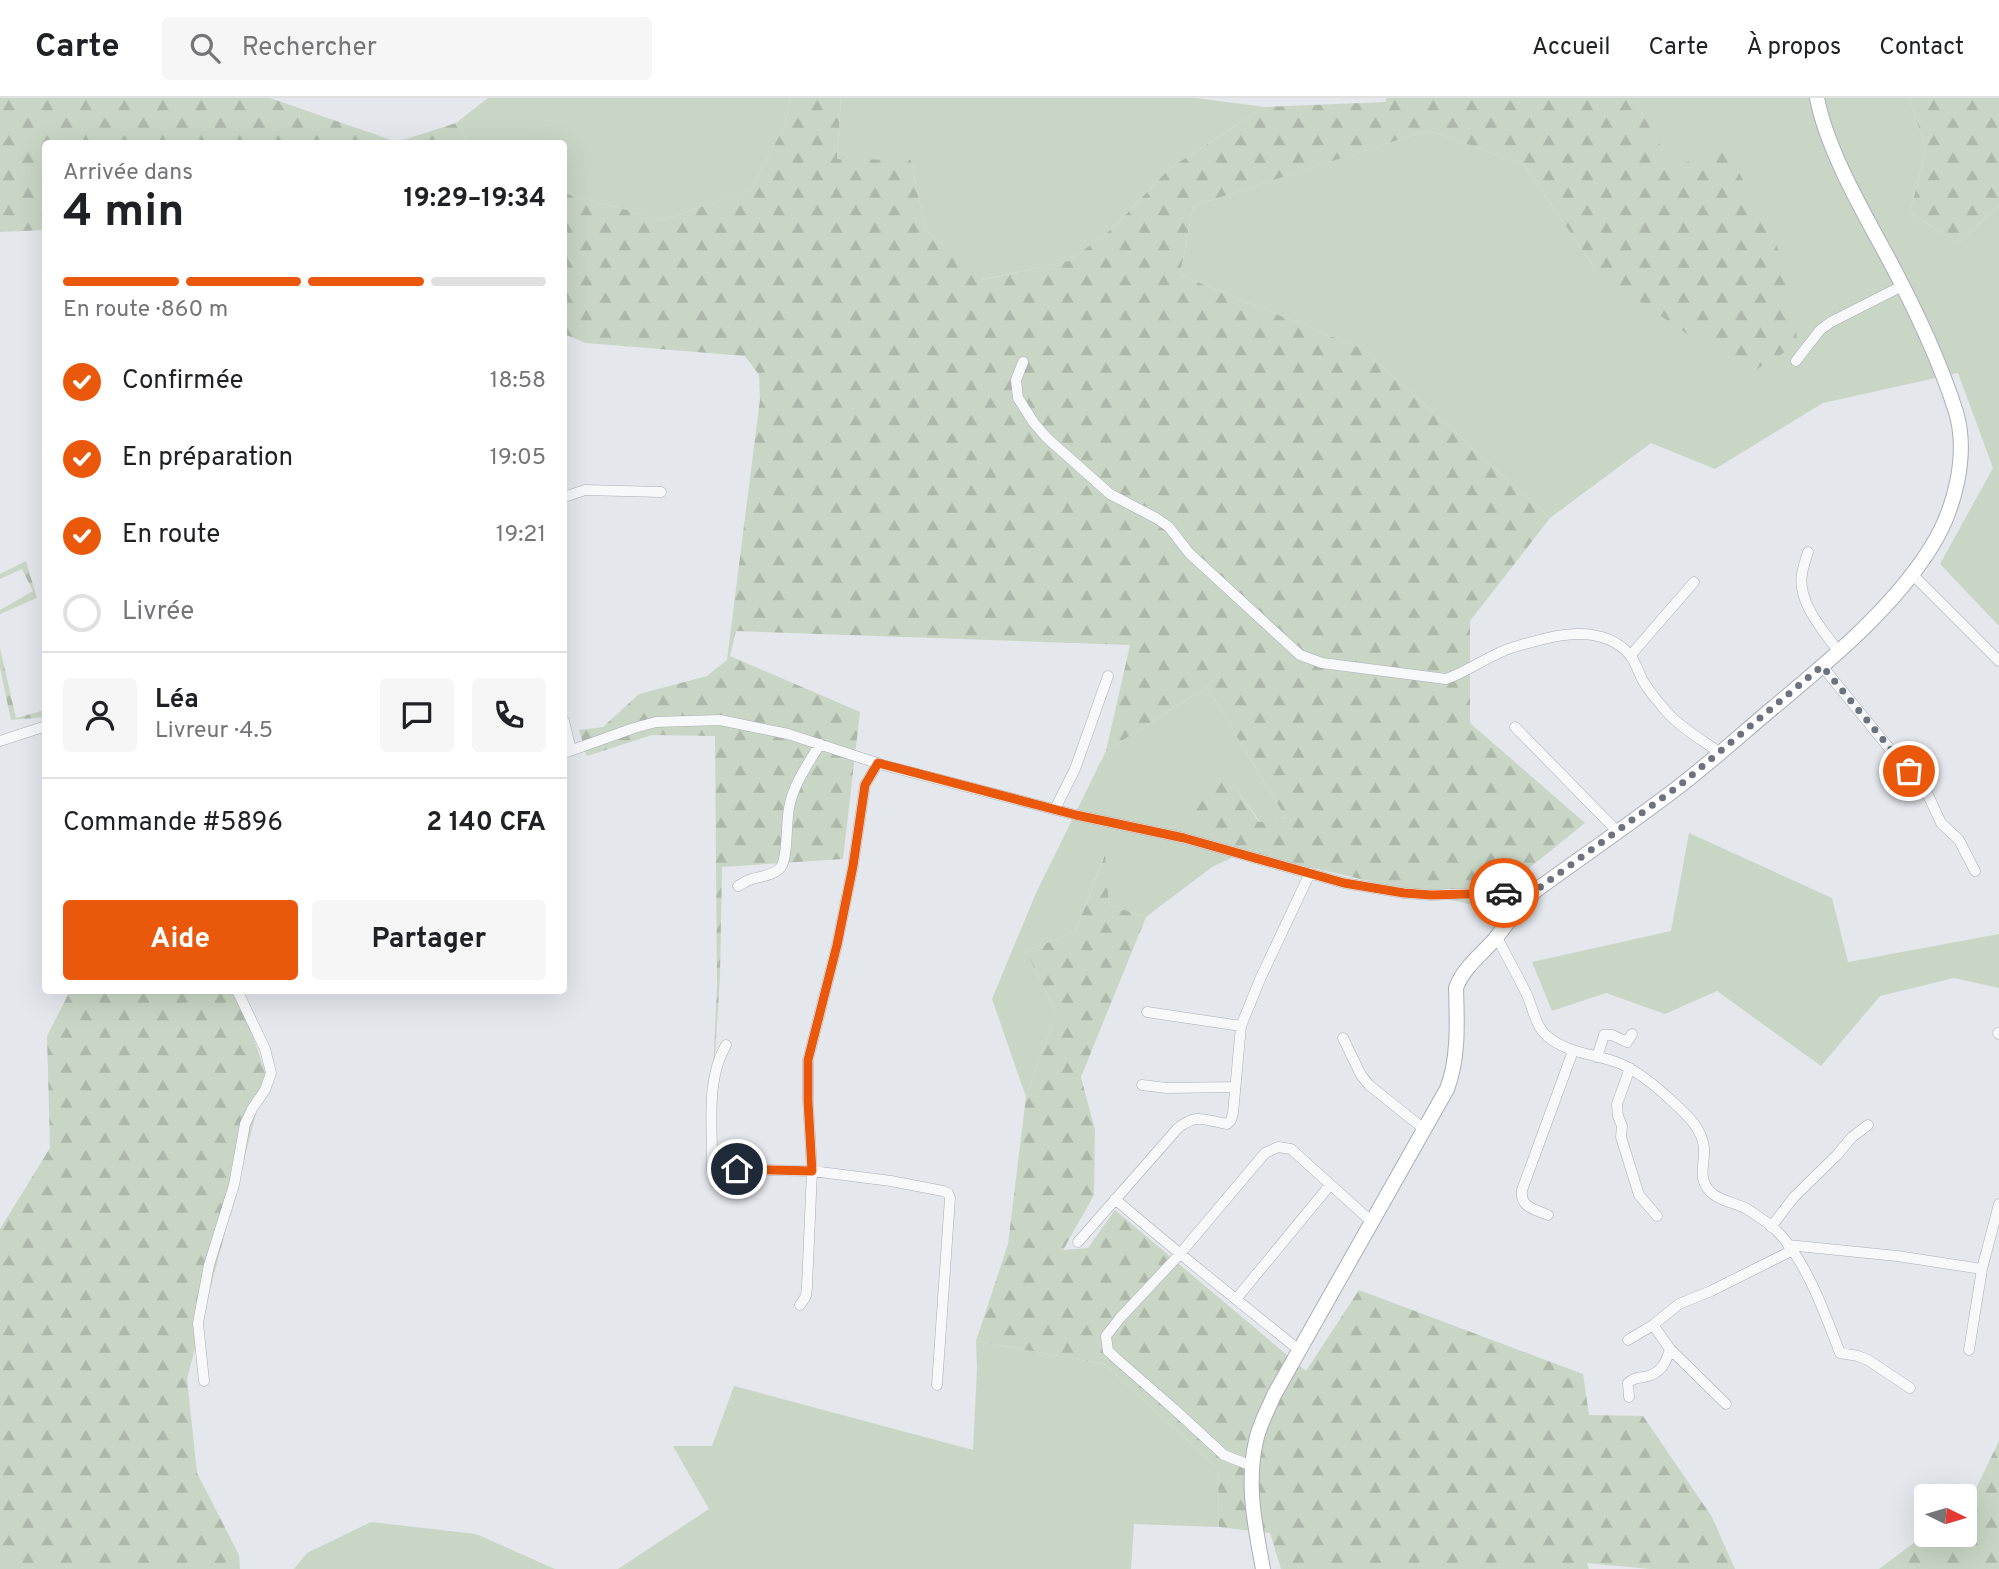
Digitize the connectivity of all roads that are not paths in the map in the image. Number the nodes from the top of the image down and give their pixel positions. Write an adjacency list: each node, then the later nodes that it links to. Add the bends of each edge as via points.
1 (1817, 98): 2 (street, via 1846,177)
2 (1902, 285): 3 (street, via 1831,322); 8 (street, via 1947,387 1961,438 1952,501 1932,546)
3 (1796, 361)
4 (1023, 362): 11 (street, via 1016,380 1018,398 1047,438 1110,494 1169,527 1189,553 1300,655 1322,663 1441,679 1513,647 1584,632 1612,640)
5 (661, 492): 6 (street, via 585,490)
6 (567, 496)
7 (1808, 552): 10 (street, via 1802,574 1804,597)
8 (1912, 575): 10 (street); 12 (street)
9 (1694, 582): 11 (street)
10 (1838, 651): 13 (street)
11 (1630, 656): 20 (street, via 1661,706)
12 (1999, 661)
13 (1822, 666): 20 (street); 24 (street, via 1929,797 1941,823 1959,840)
14 (1108, 676): 22 (street, via 1075,769)
15 (42, 727): 17 (street)
16 (1516, 727): 23 (street)
17 (0, 741)
18 (820, 744): 19 (street, via 744,723 704,719 656,722); 21 (street); 26 (street, via 791,798 781,868)
19 (567, 751)
20 (1719, 752): 23 (street)
21 (878, 763): 22 (street); 42 (street, via 865,785 839,934 808,1060)
22 (1055, 809): 25 (street)
23 (1617, 831): 27 (street)
24 (1975, 871)
25 (1310, 873): 27 (street, via 1404,893); 31 (street)
26 (738, 886)
27 (1535, 891): 28 (street)
28 (1497, 937): 35 (street, via 1541,1030); 41 (street, via 1456,988 1452,1077)
29 (239, 994): 61 (street, via 271,1073 245,1124 234,1185 209,1265 198,1323)
30 (1147, 1012): 31 (street)
31 (1241, 1026): 39 (street)
32 (1632, 1034): 36 (street, via 1627,1042 1605,1035)
33 (1343, 1038): 41 (street, via 1369,1085)
34 (726, 1045): 42 (street, via 713,1080 712,1169)
35 (1573, 1051): 36 (street); 46 (street, via 1522,1190 1525,1205)
36 (1597, 1057): 37 (street)
37 (1630, 1069): 47 (street, via 1617,1104 1621,1137 1639,1195); 49 (street, via 1693,1121 1704,1147 1702,1175 1710,1192)
38 (1142, 1085): 39 (street)
39 (1234, 1087): 44 (street, via 1233,1113 1227,1124 1188,1120)
40 (1868, 1125): 49 (street, via 1794,1197)
41 (1424, 1129): 48 (street)
42 (812, 1171): 55 (street, via 807,1286); 62 (street, via 948,1194)
43 (1330, 1185): 48 (street); 52 (street, via 1291,1149 1278,1147 1265,1153); 54 (street)
44 (1115, 1199): 50 (street); 52 (street)
45 (1999, 1204): 53 (street)
46 (1548, 1215)
47 (1657, 1216)
48 (1373, 1223): 59 (street)
49 (1771, 1227): 51 (street)
50 (1078, 1242)
51 (1789, 1248): 53 (street, via 1897,1256); 56 (street, via 1679,1304); 63 (street, via 1821,1304 1840,1353 1868,1360)
52 (1179, 1255): 54 (street); 66 (street, via 1106,1336 1108,1351 1224,1455)
53 (1982, 1269): 60 (street)
54 (1237, 1299): 59 (street)
55 (800, 1305)
56 (1653, 1325): 57 (street); 58 (street)
57 (1628, 1340)
58 (1670, 1349): 64 (street, via 1662,1369 1628,1383); 65 (street)
59 (1299, 1350): 66 (street, via 1256,1439)
60 (1969, 1350)
61 (204, 1381)
62 (937, 1385)
63 (1910, 1388)
64 (1629, 1398)
65 (1726, 1404)
66 (1252, 1466): 67 (street, via 1251,1501)
67 (1263, 1569)

